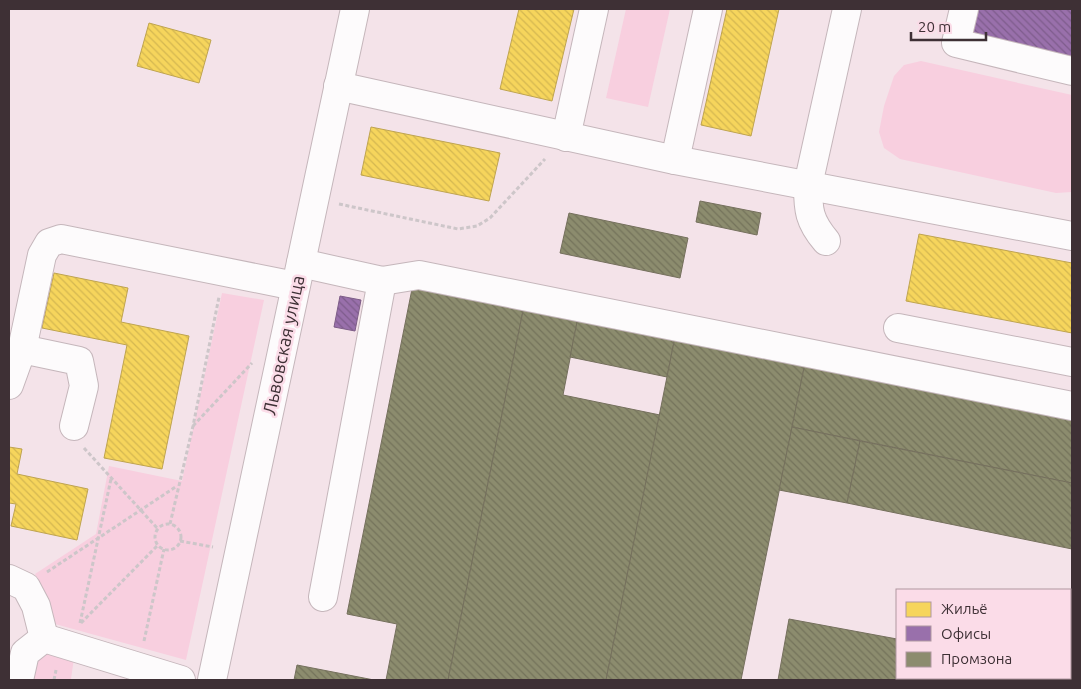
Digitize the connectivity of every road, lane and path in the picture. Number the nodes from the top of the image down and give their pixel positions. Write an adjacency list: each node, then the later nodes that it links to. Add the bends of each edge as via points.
1 (355, 9): 7 (street, Львовская улица)
2 (594, 9): 8 (street)
3 (708, 9): 9 (street)
4 (847, 9): 10 (street)
5 (964, 9): 6 (street, via 956,43)
6 (1072, 71)
7 (338, 86): 8 (street); 15 (street, Львовская улица)
8 (566, 136): 9 (street); 11 (path, via 490,218 477,226 458,228)
9 (675, 160): 10 (street)
10 (808, 185): 12 (street); 13 (street, via 808,207 815,228)
11 (331, 203)
12 (1072, 236)
13 (826, 241)
14 (224, 271): 15 (street); 18 (street, via 61,239 48,243 42,255); 24 (path)
15 (298, 275): 16 (street); 41 (street, Львовская улица)
16 (382, 281): 22 (street, via 419,275); 36 (street)
17 (898, 328): 20 (street)
18 (22, 349): 21 (street); 23 (street, via 79,361 84,386)
19 (258, 356): 24 (path)
20 (1072, 362)
21 (9, 385)
22 (1072, 406)
23 (74, 426): 25 (path, via 83,447)
24 (193, 426): 26 (path)
25 (111, 479): 27 (path); 30 (path)
26 (178, 485): 27 (path); 28 (path)
27 (140, 510): 29 (path); 30 (path)
28 (170, 524): 29 (path); 31 (path, via 179,530)
29 (158, 529): 32 (path, via 155,540)
30 (99, 538): 35 (path); 37 (path, via 82,609)
31 (180, 541): 33 (path); 34 (path, via 177,547)
32 (158, 545): 34 (path); 37 (path)
33 (215, 547)
34 (164, 549): 38 (path)
35 (17, 583): 37 (street)
36 (323, 597)
37 (63, 635): 38 (street); 39 (street, via 25,653)
38 (138, 666): 40 (street)
39 (19, 680)
40 (181, 680)
41 (212, 680)

